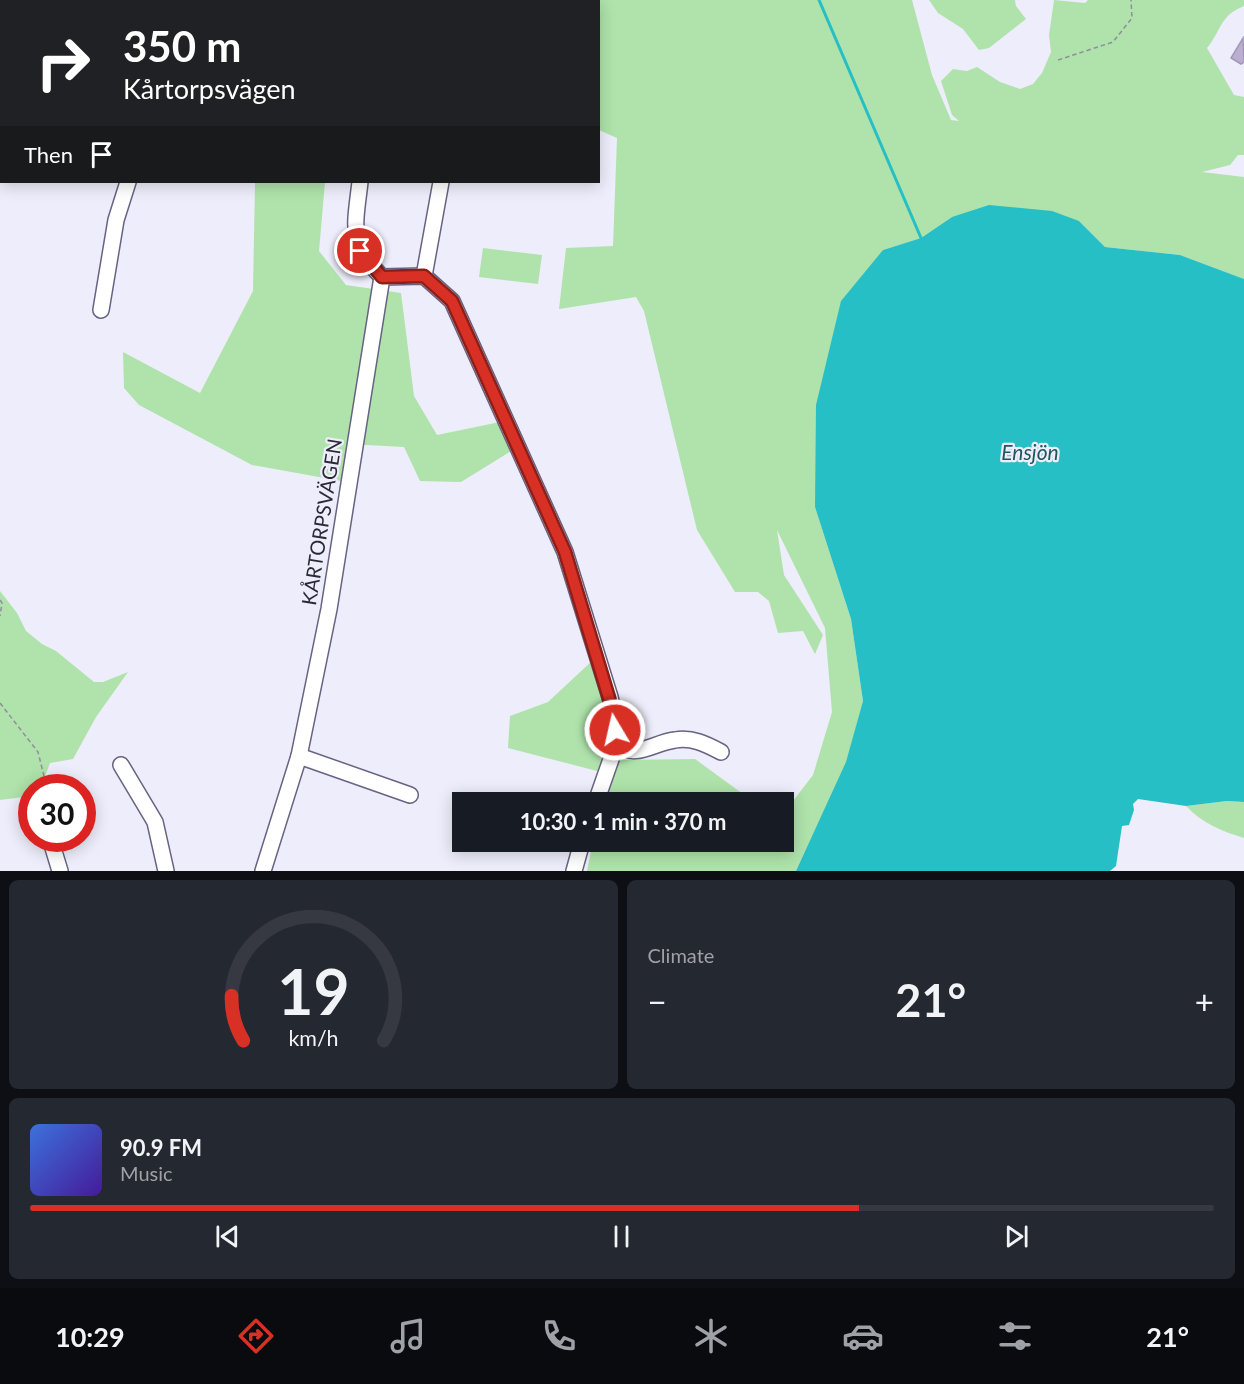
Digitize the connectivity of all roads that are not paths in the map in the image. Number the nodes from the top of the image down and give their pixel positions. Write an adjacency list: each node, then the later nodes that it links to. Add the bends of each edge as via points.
1 (128, 183): 6 (street, via 116,220)
2 (360, 183): 5 (street, via 356,233 360,251)
3 (441, 183): 4 (street)
4 (424, 276): 5 (street); 7 (street, via 452,301 565,552 612,706)
5 (382, 277): 9 (street, KÅRTORPSVÄGEN, via 341,544)
6 (101, 310)
7 (616, 745): 8 (street, via 640,752 682,739 706,744); 11 (street)
8 (720, 752)
9 (299, 756): 12 (street); 17 (street, KÅRTORPSVÄGEN)
10 (121, 765): 16 (street, via 155,822)
11 (600, 792)
12 (410, 795)
13 (54, 852): 15 (street)
14 (579, 852): 18 (street)
15 (60, 871)
16 (166, 871)
17 (264, 871)
18 (574, 871)

